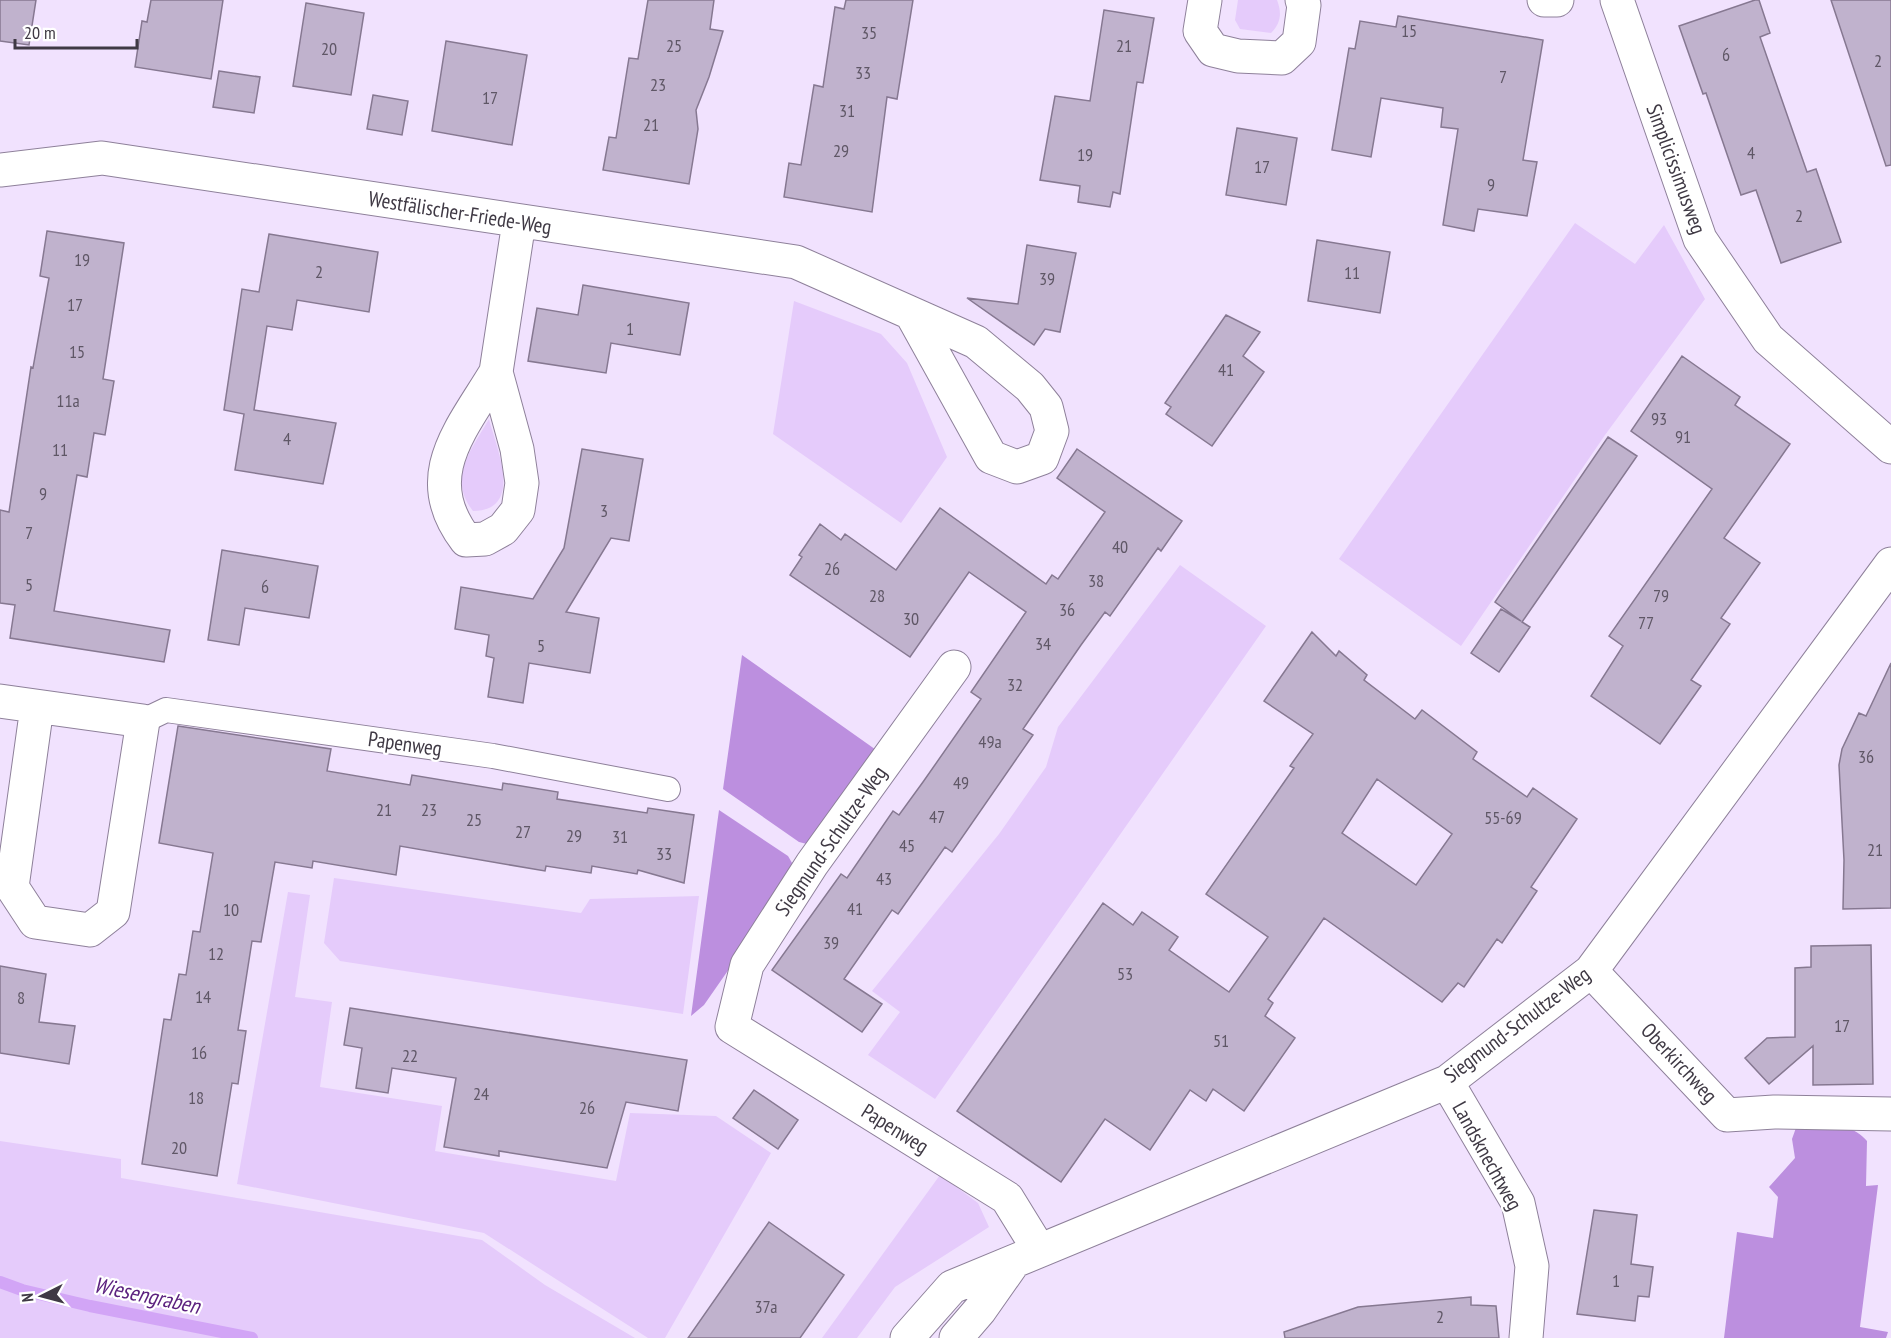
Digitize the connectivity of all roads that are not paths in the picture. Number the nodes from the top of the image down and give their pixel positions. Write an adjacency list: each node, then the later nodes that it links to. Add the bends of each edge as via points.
1 (1205, 0): 2 (street, via 1200,31 1212,50 1238,56 1282,58 1299,42)
2 (1302, 0)
3 (1544, 0): 4 (street)
4 (1557, 0)
5 (1617, 0): 10 (street, Simplicissimusweg, via 1700,238 1768,339)
6 (0, 170): 7 (street, Westfälischer-Friede-Weg, via 102,158)
7 (519, 222): 8 (street, Westfälischer-Friede-Weg, via 796,262); 9 (street)
8 (911, 313): 8 (street, Westfälischer-Friede-Weg, via 976,342 1030,387 1046,407 1052,432 1042,458 1017,467 990,457)
9 (496, 372)
10 (1891, 447)
11 (1891, 564): 17 (street, Siegmund-Schultze-Weg)
12 (954, 667): 18 (street, Siegmund-Schultze-Weg, via 806,874 747,964)
13 (0, 701): 14 (street, Papenweg)
14 (37, 707): 15 (street, Papenweg); 15 (street, via 12,887 35,922 90,930 113,912)
15 (143, 721): 16 (lane, Papenweg, via 166,710 493,756)
16 (668, 789)
17 (1591, 971): 19 (street, Siegmund-Schultze-Weg); 20 (street, Oberkirchweg, via 1727,1115)
18 (732, 1027): 21 (street, Papenweg, via 1007,1198)
19 (1447, 1082): 21 (street, Siegmund-Schultze-Weg); 24 (street, Landsknechtweg, via 1518,1203 1532,1266)
20 (1891, 1114)
21 (1026, 1256): 22 (street, Siegmund-Schultze-Weg, via 952,1287); 23 (street)
22 (907, 1338)
23 (956, 1338)
24 (1526, 1338)

